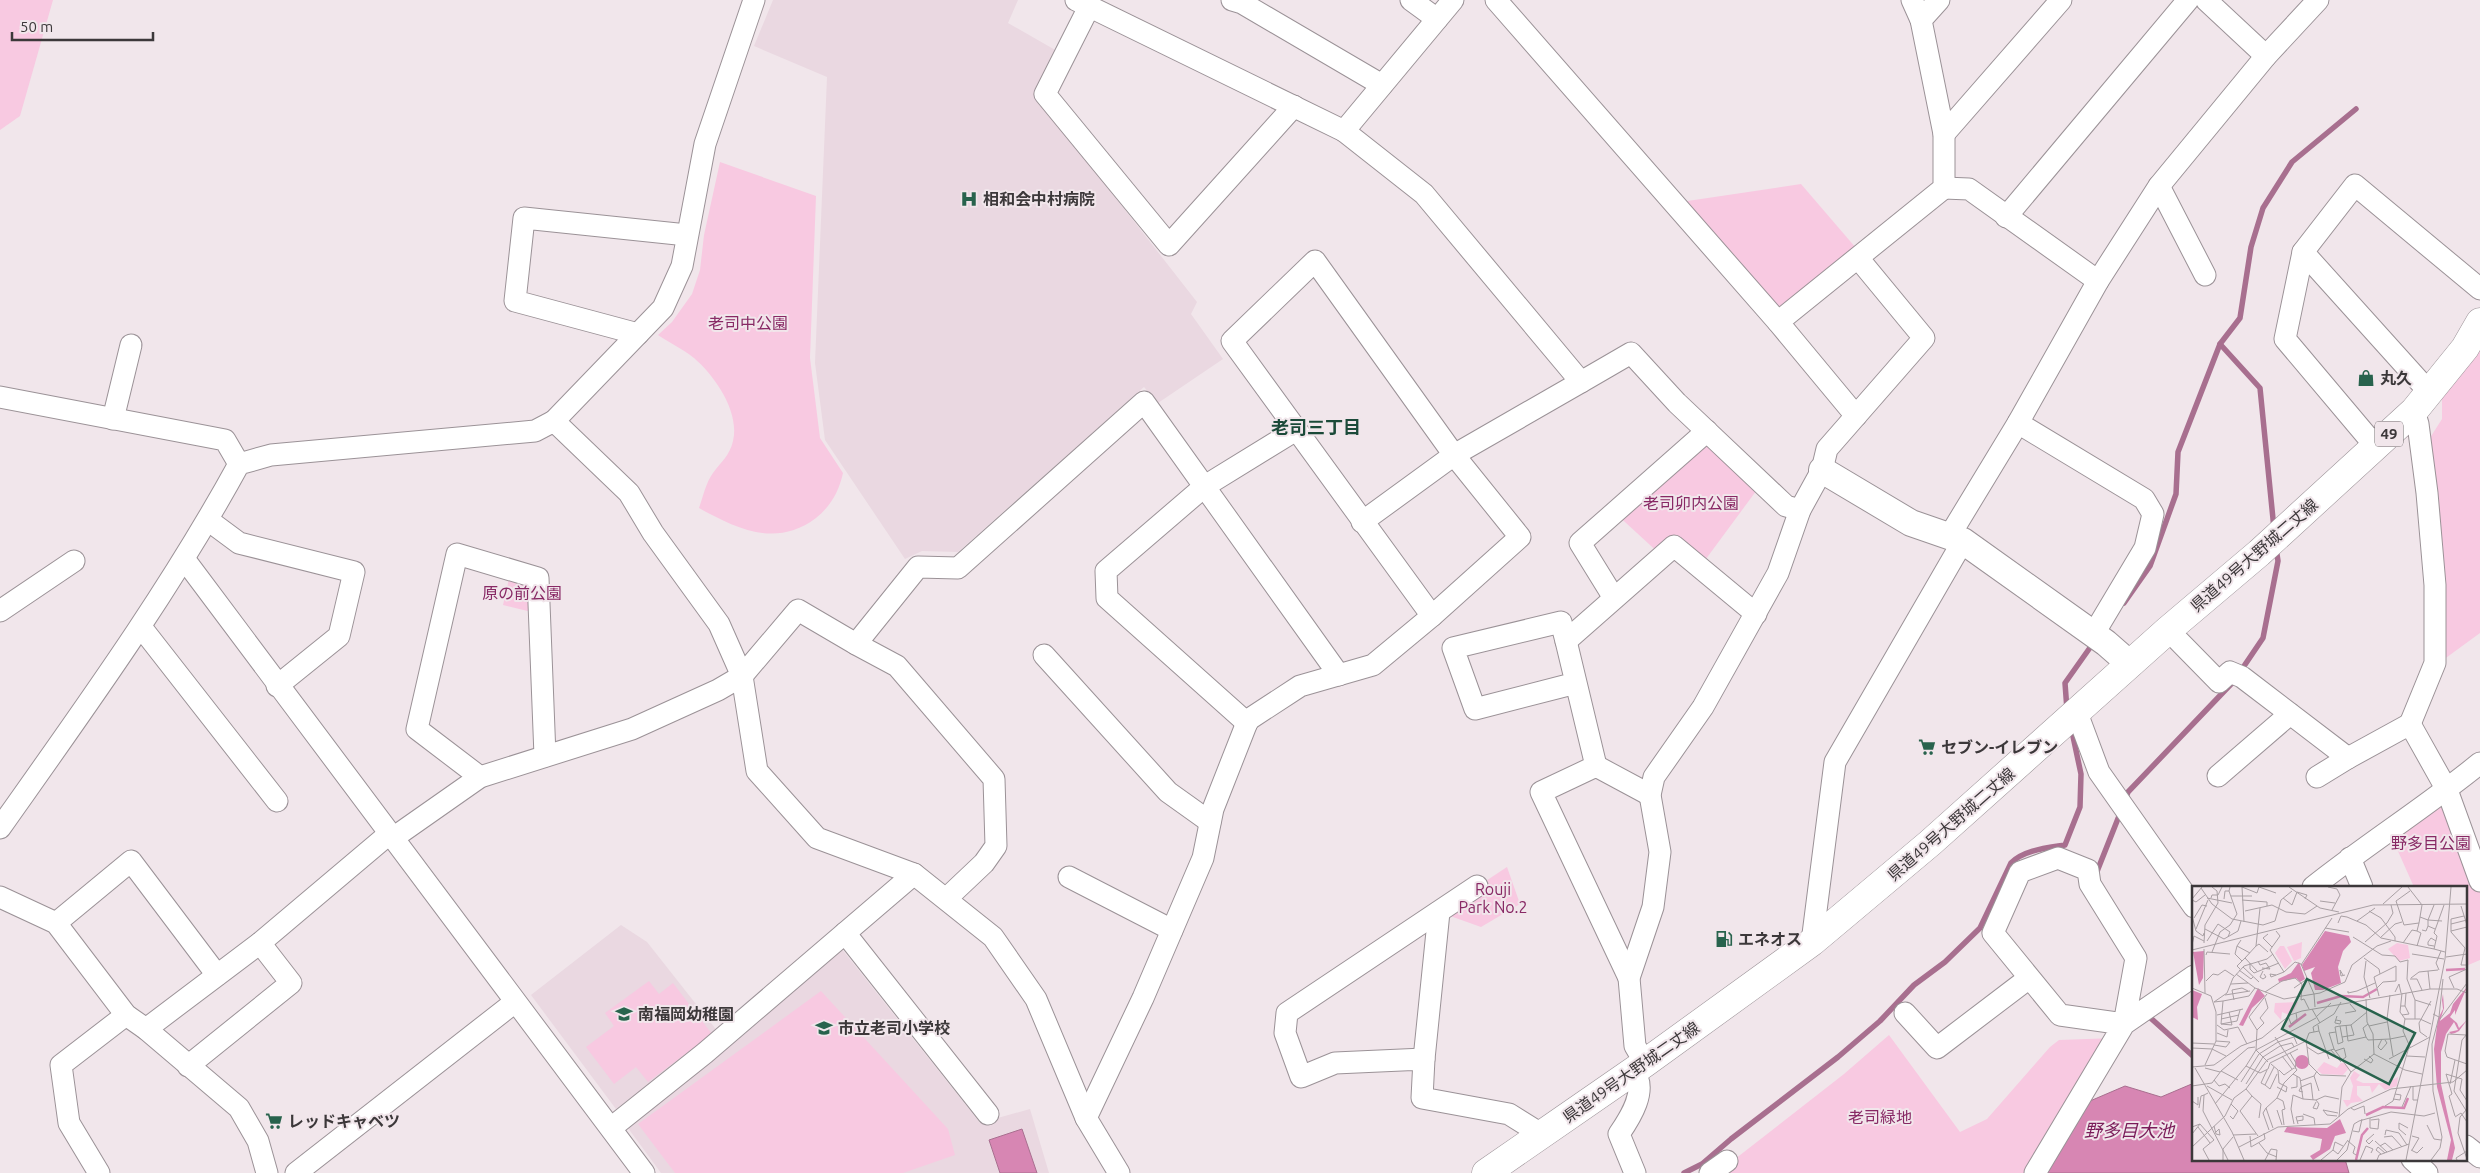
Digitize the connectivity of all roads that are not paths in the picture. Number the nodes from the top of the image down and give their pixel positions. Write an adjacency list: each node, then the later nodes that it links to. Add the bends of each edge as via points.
1 (754, 0): 23 (street, via 705,144)
2 (1232, 0): 16 (street)
3 (1411, 0): 13 (street)
4 (1453, 0): 13 (street)
5 (1496, 0): 29 (street)
6 (1912, 0): 14 (street)
7 (1939, 0): 14 (street)
8 (2061, 0): 19 (street)
9 (2188, 0): 22 (street)
10 (2206, 0): 15 (street)
11 (2318, 0): 15 (street)
12 (1082, 3): 17 (street); 17 (street, via 1045,94 1169,246)
13 (1437, 19): 16 (street)
14 (1921, 20): 19 (street)
15 (2266, 56): 20 (street)
16 (1382, 85): 18 (street)
17 (1294, 106): 18 (street)
18 (1344, 130): 33 (street, via 1424,194)
19 (1944, 134): 21 (street)
20 (2159, 186): 26 (street); 27 (street)
21 (1944, 188): 22 (street, via 1969,189); 25 (street)
22 (2006, 217): 27 (street)
23 (688, 235): 31 (street, via 682,266 663,308); 31 (street, via 524,218 515,300)
24 (2303, 252): 28 (street, via 2356,185); 35 (street); 42 (street, via 2285,339)
25 (1858, 258): 29 (street); 36 (street, via 1924,338)
26 (2205, 275)
27 (2098, 281): 39 (street)
28 (2480, 288)
29 (1778, 322): 36 (street)
30 (2480, 322): 35 (main road, 県道49号大野城二丈線 / 49, via 2465,348)
31 (638, 334): 38 (street)
32 (131, 345): 37 (street)
33 (1581, 382): 41 (street, via 1631,354); 43 (street)
34 (0, 397): 37 (street)
35 (2422, 402): 42 (main road, 県道49号大野城二丈線 / 49); 71 (street, via 2418,424 2435,585 2436,663)
36 (1856, 416): 45 (street, via 1827,449)
37 (113, 419): 44 (street, via 225,440)
38 (554, 421): 44 (street, via 535,431 271,455); 65 (street, via 628,493 719,624)
39 (2018, 423): 50 (street); 59 (street, via 2144,499 2153,514 2146,548)
40 (1296, 430): 43 (street, via 1232,341 1315,261); 46 (street); 49 (street)
41 (1707, 431): 47 (street, via 1786,506); 53 (street, via 1580,543)
42 (2376, 447): 58 (main road, 県道49号大野城二丈線 / 49)
43 (1454, 455): 49 (street); 56 (street, via 1520,537)
44 (239, 464): 48 (street)
45 (1822, 470): 47 (street); 50 (street, via 1911,523)
46 (1205, 486): 61 (street, via 1144,402 958,568 918,567); 64 (street); 70 (street, via 1106,571 1107,598)
47 (1800, 510): 55 (street, via 1778,573)
48 (208, 520): 52 (street); 67 (street, via 239,544 354,572 339,636)
49 (1362, 522): 56 (street)
50 (1956, 538): 59 (street); 99 (street, via 1835,762)
51 (74, 560): 54 (street)
52 (185, 560): 57 (street); 67 (street)
53 (1614, 598): 55 (street, via 1674,546); 60 (street)
54 (0, 612)
55 (1756, 614): 80 (street, via 1703,707 1654,777)
56 (1432, 616): 64 (street, via 1373,665)
57 (141, 627): 81 (street); 83 (street)
58 (2168, 630): 63 (main road, 県道49号大野城二丈線 / 49); 68 (street, via 2219,682 2236,674)
59 (2100, 639): 63 (street)
60 (1566, 641): 66 (street); 66 (street, via 1561,622 1454,648 1475,709)
61 (856, 644): 65 (street, via 798,610); 93 (street, via 897,666 994,779 996,846 984,863)
62 (1044, 655): 82 (street, via 1168,792)
63 (2130, 664): 69 (main road, 県道49号大野城二丈線 / 49)
64 (1339, 675): 70 (street, via 1300,686)
65 (742, 676): 72 (street, via 632,729); 86 (street, via 757,770 817,838)
66 (1576, 683): 75 (street)
67 (277, 686): 84 (street)
68 (2290, 714): 73 (street); 76 (street)
69 (2069, 720): 94 (street, via 2099,772); 99 (main road, 県道49号大野城二丈線 / 49)
70 (1247, 723): 82 (street)
71 (2410, 724): 73 (street); 79 (street)
72 (545, 756): 77 (street); 77 (street, via 538,578 457,554 417,729)
73 (2348, 758): 78 (street)
74 (2480, 763): 79 (street)
75 (1596, 766): 80 (street); 103 (street, via 1541,792)
76 (2218, 776)
77 (480, 777): 84 (street)
78 (2318, 777)
79 (2447, 790): 85 (street); 88 (street)
80 (1650, 795): 103 (street, via 1660,852 1653,907)
81 (277, 800)
82 (1210, 822): 97 (street, via 1203,858)
83 (0, 828)
84 (391, 836): 100 (street); 105 (street)
85 (2350, 858): 90 (street); 91 (street)
86 (914, 874): 93 (street); 98 (street)
87 (1069, 877): 97 (street)
88 (2480, 882)
89 (1477, 886): 95 (street)
90 (2314, 886)
91 (2362, 886)
92 (0, 897): 96 (street)
93 (947, 898): 114 (street, via 994,937 1036,999)
94 (2192, 903)
95 (1439, 912): 110 (street); 110 (street, via 1287,1013 1285,1033 1301,1077 1335,1063)
96 (56, 923): 101 (street, via 131,861); 107 (street)
97 (1172, 930): 114 (street)
98 (845, 933): 113 (street); 115 (street, via 705,1053)
99 (1812, 942): 112 (main road, 県道49号大野城二丈線 / 49)
100 (260, 943): 101 (street); 111 (street, via 291,983)
101 (217, 975): 109 (street)
102 (2192, 977): 108 (street)
103 (1629, 978): 112 (street, via 1634,1046)
104 (2029, 978): 106 (street, via 1936,1048); 108 (street, via 2060,1016); 108 (street, via 1992,933 2020,872 2058,858 2088,870 2090,884 2136,958)
105 (515, 1002): 115 (street); 122 (street)
106 (1905, 1013)
107 (126, 1015): 109 (street); 120 (street, via 61,1065 69,1123)
108 (2124, 1024): 127 (street)
109 (146, 1029): 111 (street)
110 (1424, 1059): 116 (street, via 1422,1098 1509,1114)
111 (188, 1066): 121 (street, via 239,1108 258,1141)
112 (1639, 1067): 116 (main road, 県道49号大野城二丈線 / 49); 126 (street, via 1639,1093 1630,1119 1618,1134)
113 (988, 1114)
114 (1086, 1118): 124 (street)
115 (611, 1128): 123 (street)
116 (1541, 1134): 125 (main road, 県道49号大野城二丈線 / 49)
117 (2468, 1148): 118 (street)
118 (2480, 1157)
119 (2413, 1160): 128 (street)
120 (99, 1173)
121 (267, 1173)
122 (296, 1173)
123 (644, 1173)
124 (1119, 1173)
125 (1486, 1173)
126 (1635, 1173)
127 (2035, 1173)
128 (2427, 1173)

